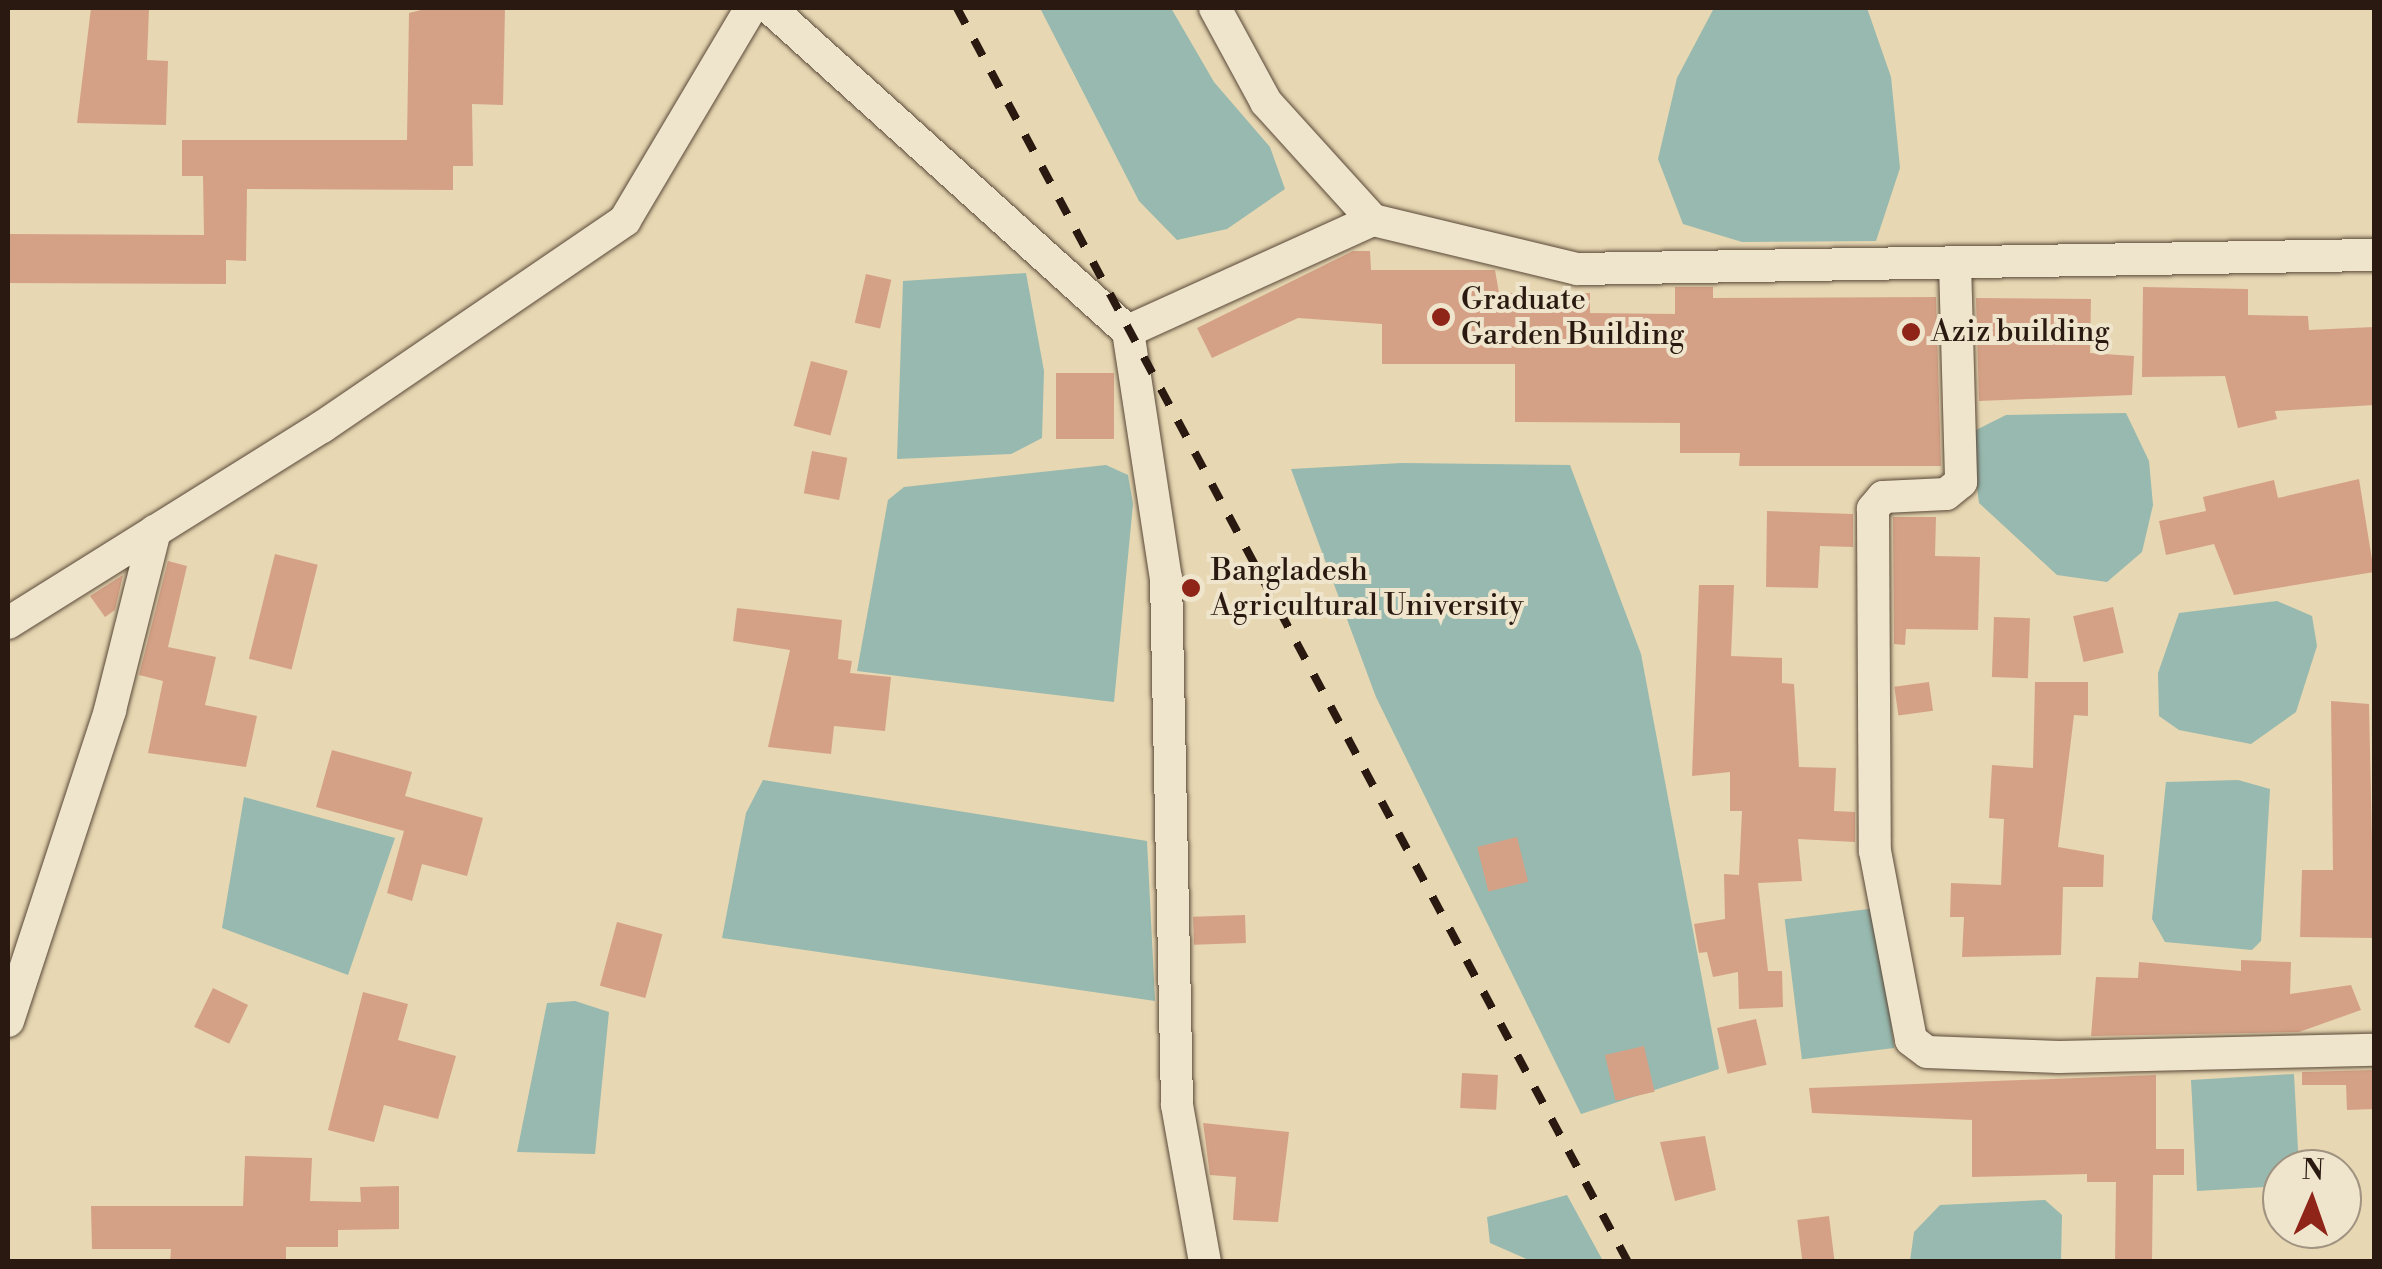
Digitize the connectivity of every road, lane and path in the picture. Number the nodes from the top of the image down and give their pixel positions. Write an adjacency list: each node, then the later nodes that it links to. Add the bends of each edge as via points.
1 (751, 8): 8 (street, via 625,220)
2 (770, 8): 7 (street)
3 (1215, 8): 4 (street, via 1266,102)
4 (1374, 220): 6 (street, via 1577,270); 7 (street)
5 (2374, 255): 6 (street)
6 (1955, 263): 11 (street, via 1961,482 1946,494 1882,498 1873,509 1874,851 1910,1040 1927,1052 2059,1057)
7 (1128, 330): 12 (street, via 1166,578 1178,1106)
8 (155, 531): 9 (street); 10 (street, via 110,710)
9 (8, 623)
10 (8, 1021)
11 (2374, 1050)
12 (1205, 1262)

